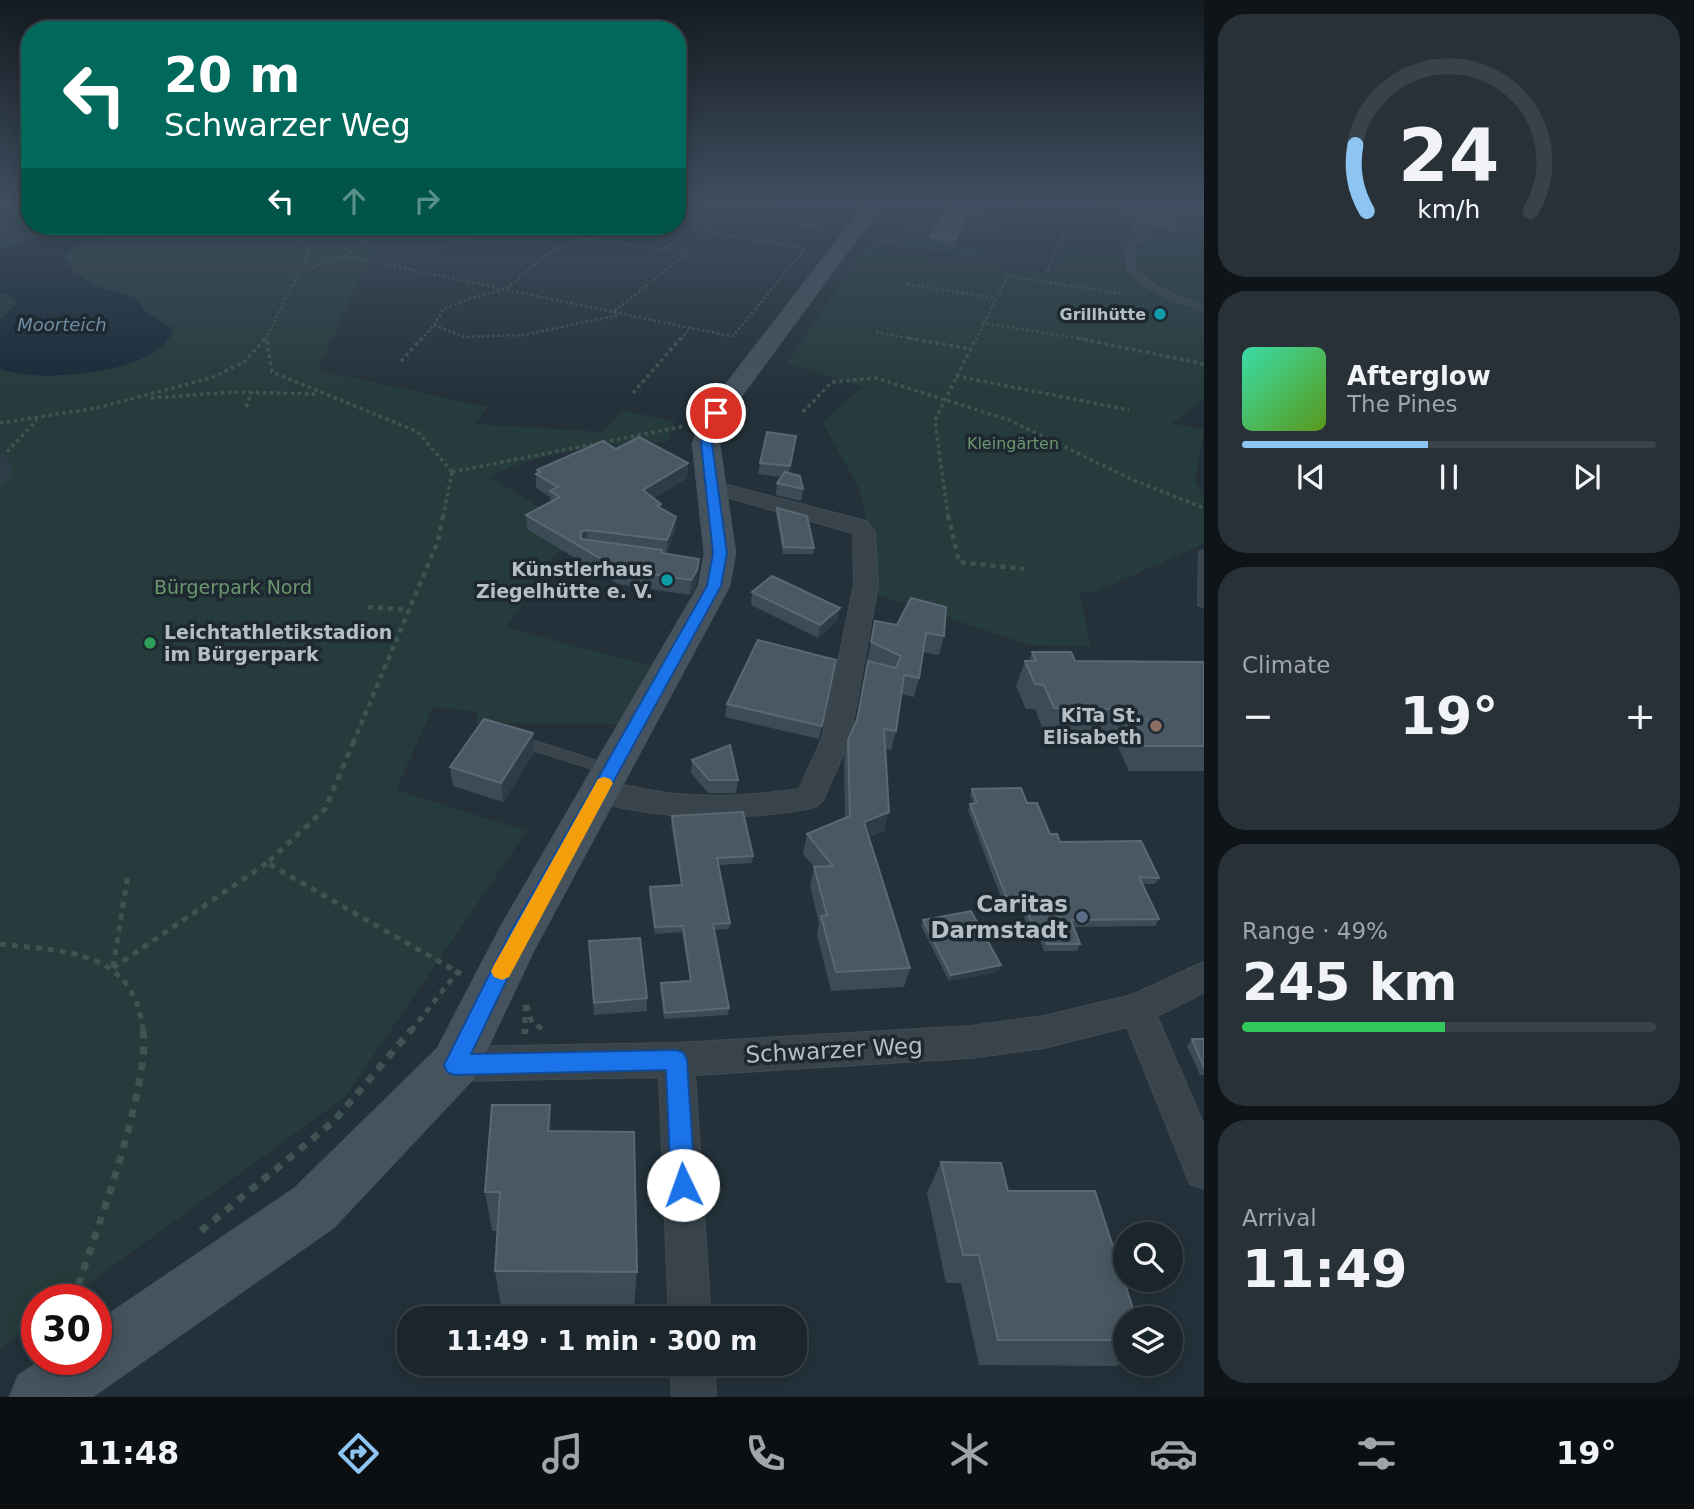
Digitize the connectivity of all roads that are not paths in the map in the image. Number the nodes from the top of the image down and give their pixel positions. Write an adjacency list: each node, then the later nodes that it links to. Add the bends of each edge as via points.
1 (828, 265): 4 (main road, via 716,413 706,444)
2 (1130, 265): 3 (lane, via 1142,283)
3 (1204, 308)
4 (712, 486): 8 (main road, via 719,533 714,586); 8 (street, via 858,526 863,532 866,585 836,739 807,798 711,808 625,799)
5 (1204, 552): 6 (lane)
6 (1204, 605)
7 (505, 736): 8 (lane)
8 (606, 781): 12 (main road, via 516,941)
9 (1204, 977): 10 (street, Schwarzer Weg)
10 (1137, 1009): 11 (street, Schwarzer Weg, via 1044,1032 970,1042); 13 (street)
11 (677, 1060): 12 (street, Schwarzer Weg); 14 (street)
12 (454, 1065): 15 (main road, via 314,1208)
13 (1204, 1170)
14 (689, 1306)
15 (112, 1347)
16 (72, 1375): 18 (main road)
17 (693, 1376): 19 (street)
18 (40, 1397)
19 (694, 1397)

